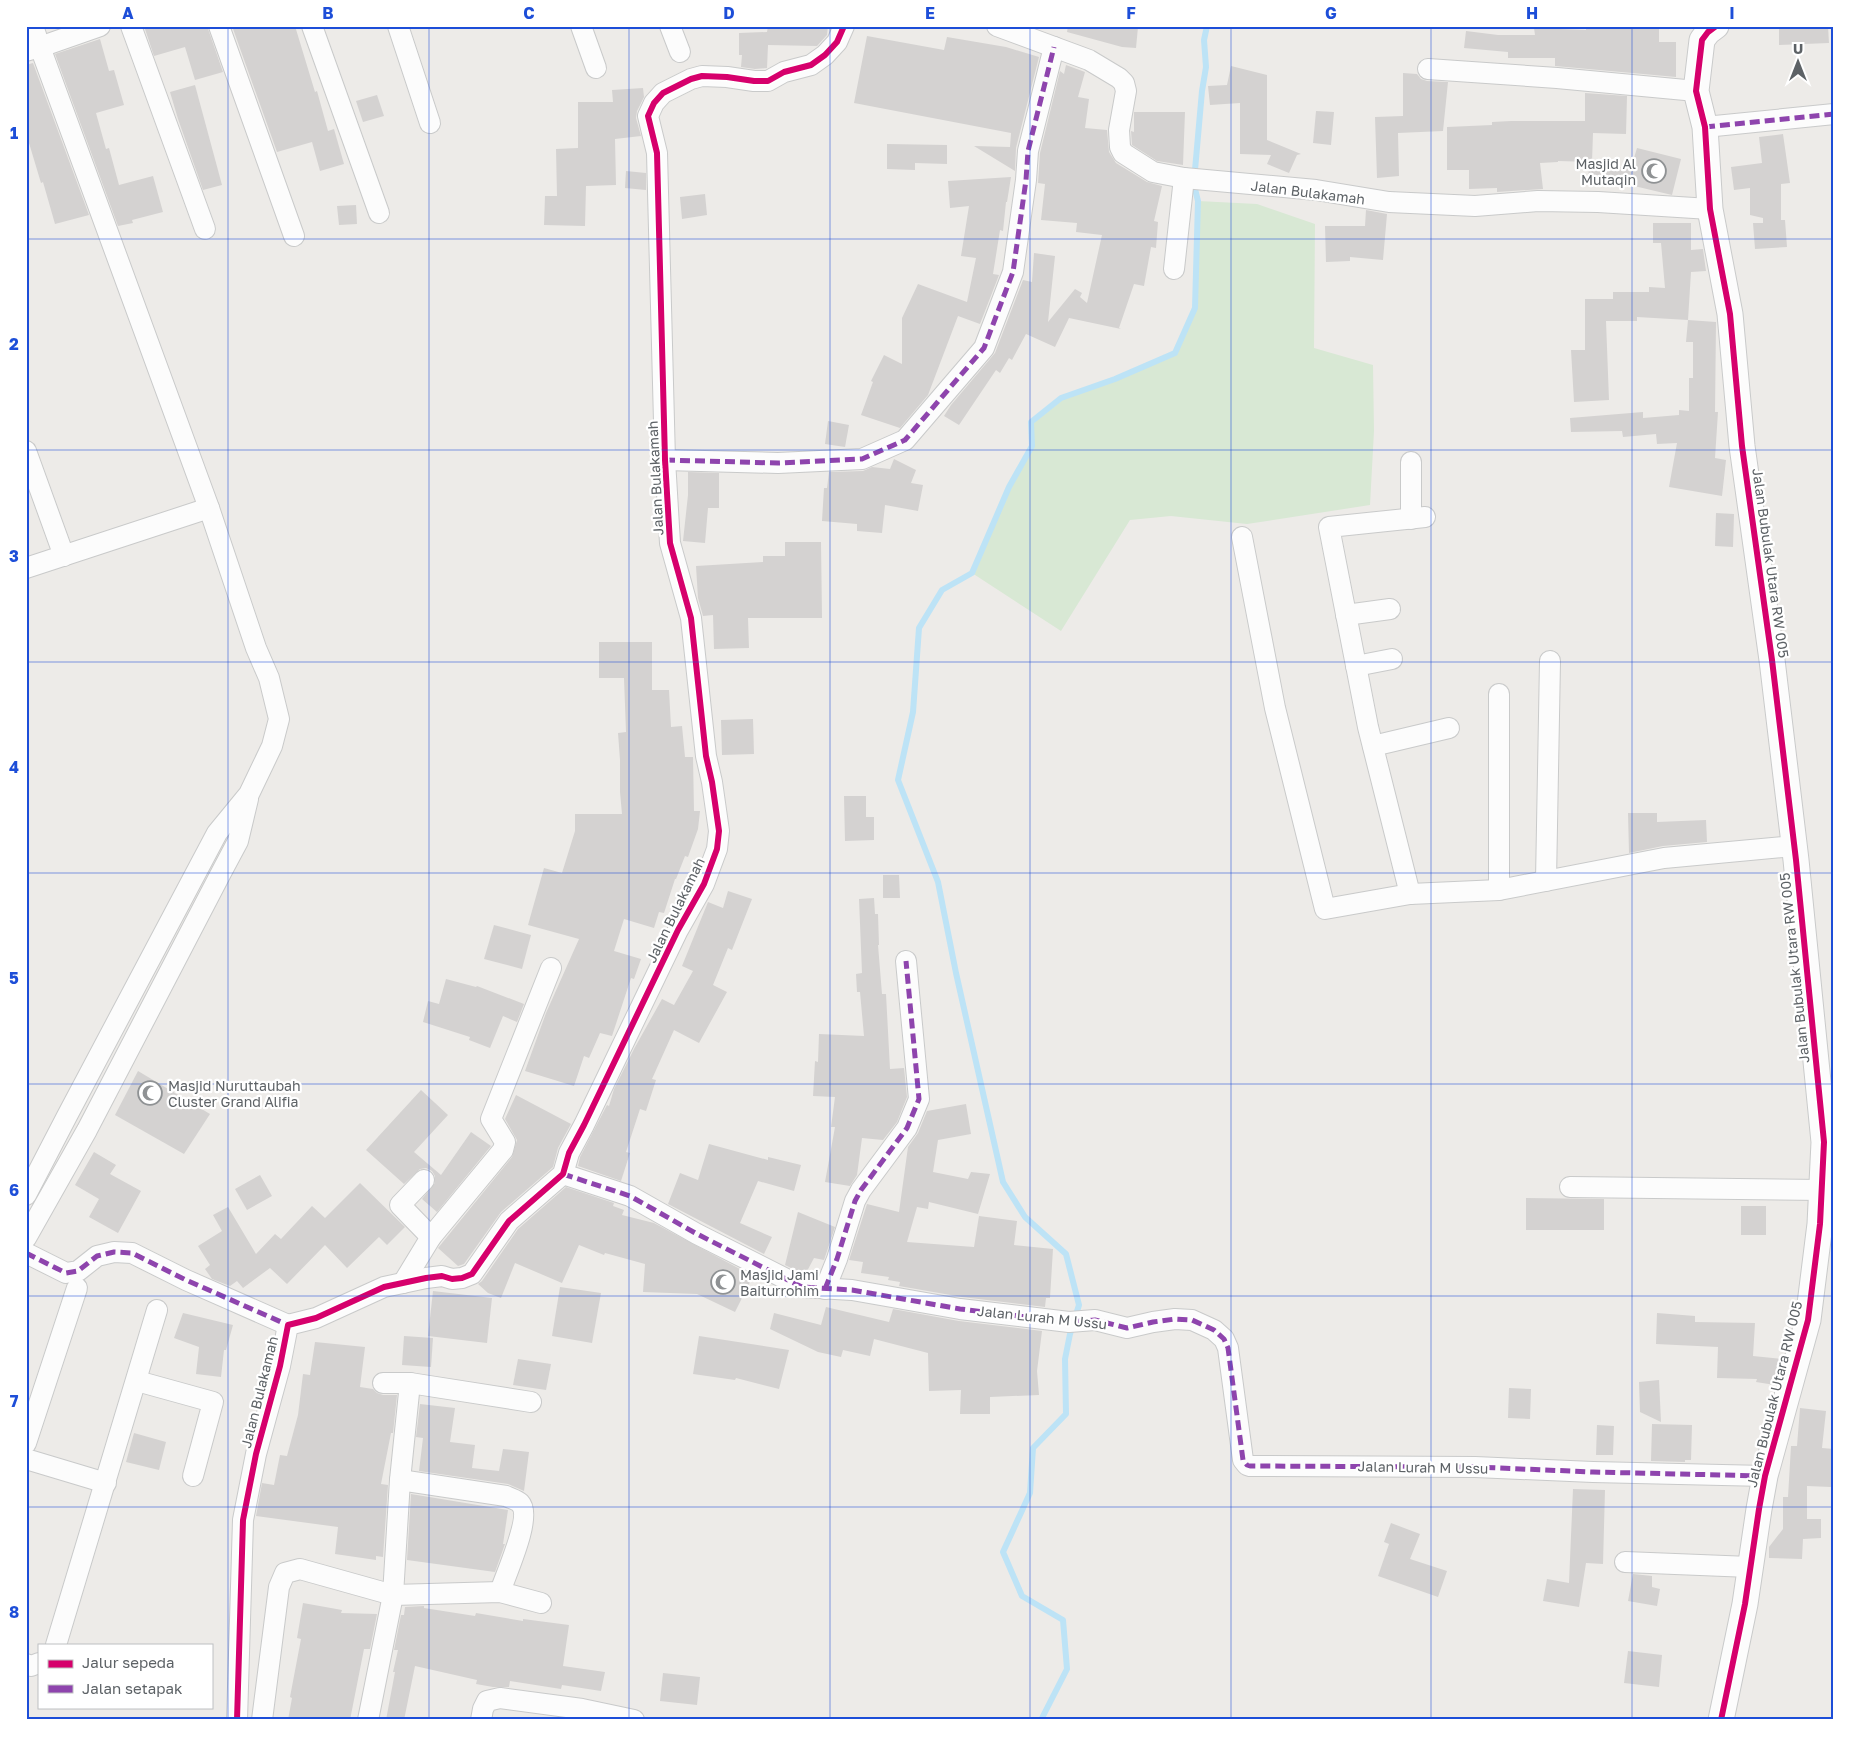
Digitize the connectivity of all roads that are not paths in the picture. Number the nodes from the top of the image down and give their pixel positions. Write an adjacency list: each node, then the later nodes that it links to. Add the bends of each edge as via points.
1 (33, 26): 13 (street)
2 (100, 26): 13 (street)
3 (131, 26): 24 (street)
4 (219, 26): 25 (street)
5 (312, 26): 23 (street)
6 (398, 26): 19 (street)
7 (581, 26): 15 (street)
8 (670, 26): 14 (street)
9 (844, 26): 28 (street, Jalan Bulakamah, via 838,42 811,65 784,72 768,81 712,76 691,79 663,93 648,116 657,153)
10 (997, 26): 12 (street, Jalan Bulakamah)
11 (1709, 28): 17 (street, via 1702,40)
12 (1054, 47): 21 (street, Jalan Bulakamah, via 1109,70 1124,83 1126,91 1119,130 1123,153 1153,172); 28 (street, via 1028,151 1013,272 988,340 905,440 862,459 778,463)
13 (33, 49): 30 (street)
14 (680, 52)
15 (596, 68)
16 (1428, 69): 17 (street)
17 (1696, 91): 20 (street, Jalan Bubulak Utara RW 005)
18 (1834, 114): 20 (street)
19 (430, 123)
20 (1705, 127): 22 (street, Jalan Bubulak Utara RW 005)
21 (1184, 178): 22 (street, Jalan Bulakamah, via 1316,190 1389,202 1475,206 1538,201 1588,202); 26 (street)
22 (1710, 209): 43 (street, Jalan Bubulak Utara RW 005, via 1730,314 1742,446)
23 (379, 213)
24 (204, 229)
25 (294, 236)
26 (1174, 269)
27 (26, 451): 32 (street)
28 (665, 460): 49 (street, Jalan Bulakamah, via 670,543 691,618 706,756 719,831 717,849 704,884 678,930 569,1153)
29 (1411, 462): 35 (street, via 1418,518 1329,527)
30 (208, 508): 32 (street); 42 (street, via 269,678 279,719 272,746)
31 (1242, 537): 46 (street, via 1275,708 1325,909)
32 (64, 556): 33 (street)
33 (26, 568)
34 (1390, 609): 35 (street)
35 (1346, 616): 38 (street)
36 (1392, 659): 38 (street)
37 (1550, 661): 44 (street)
38 (1356, 666): 41 (street)
39 (1499, 694): 45 (street)
40 (1449, 728): 41 (street)
41 (1373, 746): 46 (street)
42 (249, 794): 53 (street, via 218,833); 56 (street, via 238,841 230,857 87,1130)
43 (1794, 846): 44 (street, via 1664,858); 52 (street, Jalan Bubulak Utara RW 005, via 1824,1142)
44 (1546, 881): 45 (street)
45 (1499, 890): 46 (street)
46 (1410, 894)
47 (906, 961): 60 (street, via 919,1099 907,1128 855,1201)
48 (551, 968): 55 (street, via 491,1119 505,1142 503,1150)
49 (564, 1174): 58 (street, Jalan Bulakamah, via 509,1221 472,1274 462,1278 442,1276); 60 (street, Jalan Lurah M Ussu, via 630,1196 802,1287)
50 (424, 1180): 55 (street, via 400,1205)
51 (1570, 1187): 52 (street)
52 (1822, 1190): 54 (street, Jalan Bubulak Utara RW 005)
53 (26, 1196)
54 (1827, 1223): 70 (street, Jalan Bubulak Utara RW 005, via 1808,1320)
55 (431, 1237): 58 (street)
56 (26, 1238)
57 (26, 1253): 62 (street, Jalan Bulakamah, via 66,1273 78,1271 98,1256 114,1252 132,1253)
58 (403, 1283): 62 (street, Jalan Bulakamah, via 375,1290 316,1318)
59 (77, 1288): 67 (street)
60 (825, 1289): 70 (street, Jalan Lurah M Ussu, via 852,1290 960,1309 1074,1322 1095,1320 1127,1328 1175,1319 1192,1320 1214,1330 1228,1348 1243,1460 1250,1466)
61 (157, 1310): 63 (street)
62 (288, 1325): 82 (street, Jalan Bulakamah, via 242,1520)
63 (136, 1381): 69 (street, via 213,1402); 72 (street)
64 (383, 1383): 65 (street)
65 (410, 1383): 66 (street); 71 (street)
66 (531, 1402)
67 (26, 1443)
68 (26, 1458): 72 (street)
69 (194, 1476)
70 (1765, 1476): 74 (street, Jalan Bubulak Utara RW 005)
71 (400, 1480): 75 (street, via 506,1496 520,1503 524,1512 523,1526); 76 (street)
72 (106, 1483): 78 (street)
73 (1625, 1562): 74 (street)
74 (1750, 1567): 87 (street, Jalan Bubulak Utara RW 005)
75 (500, 1592): 76 (street); 77 (street)
76 (393, 1595): 83 (street, via 300,1569 285,1573 279,1587); 84 (street)
77 (541, 1603)
78 (56, 1644)
79 (38, 1663): 80 (street)
80 (26, 1664)
81 (581, 1714): 85 (street, via 500,1698 487,1701); 86 (street)
82 (237, 1720)
83 (262, 1720)
84 (368, 1720)
85 (480, 1720)
86 (634, 1720)
87 (1721, 1720)

